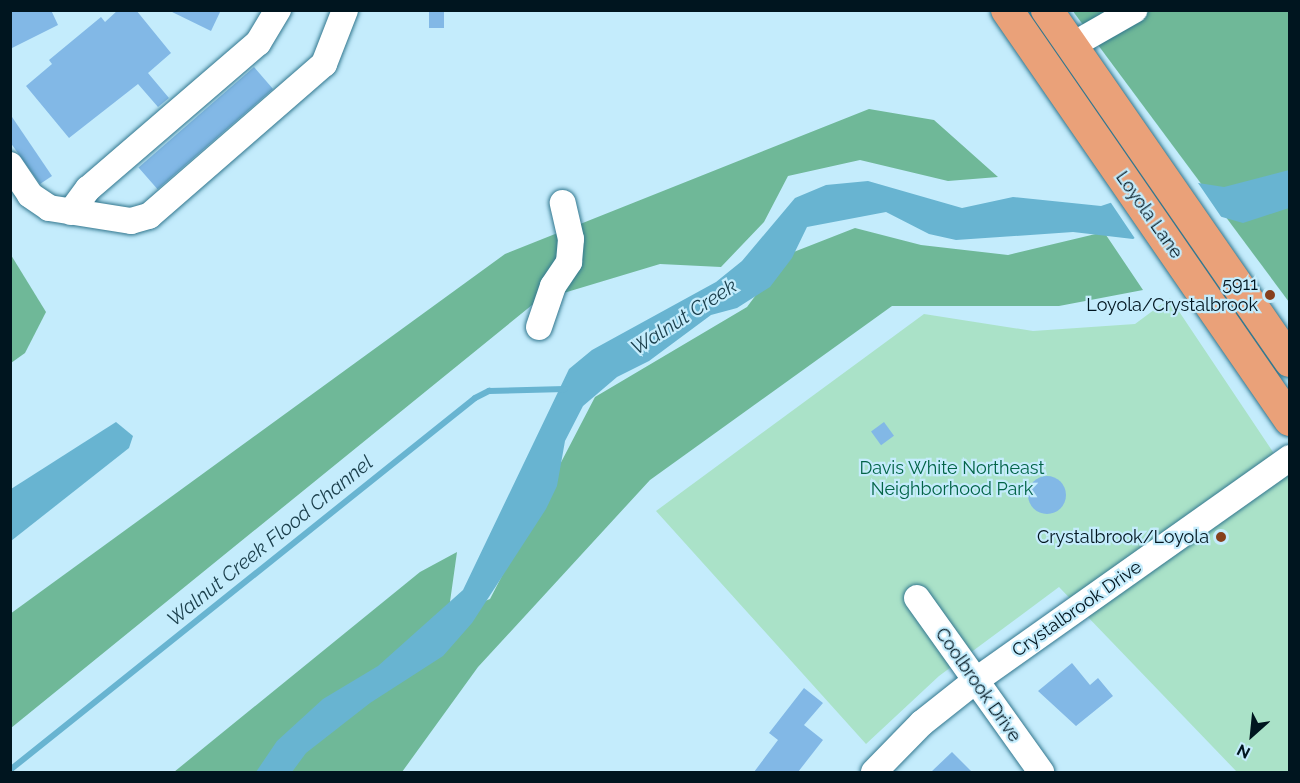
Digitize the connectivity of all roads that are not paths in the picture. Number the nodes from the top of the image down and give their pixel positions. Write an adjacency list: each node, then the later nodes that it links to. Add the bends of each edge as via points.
1 (278, 10): 10 (street, via 258,43 88,189)
2 (345, 10): 10 (street, via 324,64 149,216 131,221)
3 (1007, 10): 7 (main road, Loyola Lane)
4 (1047, 10): 6 (main road, Loyola Lane)
5 (1134, 10): 6 (street)
6 (1071, 46): 7 (main road); 12 (main road, Loyola Lane)
7 (1043, 62): 13 (main road, Loyola Lane)
8 (10, 165): 10 (street, via 39,202)
9 (563, 203): 11 (street, via 571,239 569,262 553,286)
10 (71, 212)
11 (539, 327)
12 (1290, 361)
13 (1290, 420)
14 (1290, 458): 16 (street, Crystalbrook Drive)
15 (917, 597): 16 (street, Coolbrook Drive)
16 (975, 681): 17 (street, Crystalbrook Drive, via 922,723); 18 (street, Coolbrook Drive)
17 (874, 772)
18 (1041, 772)

